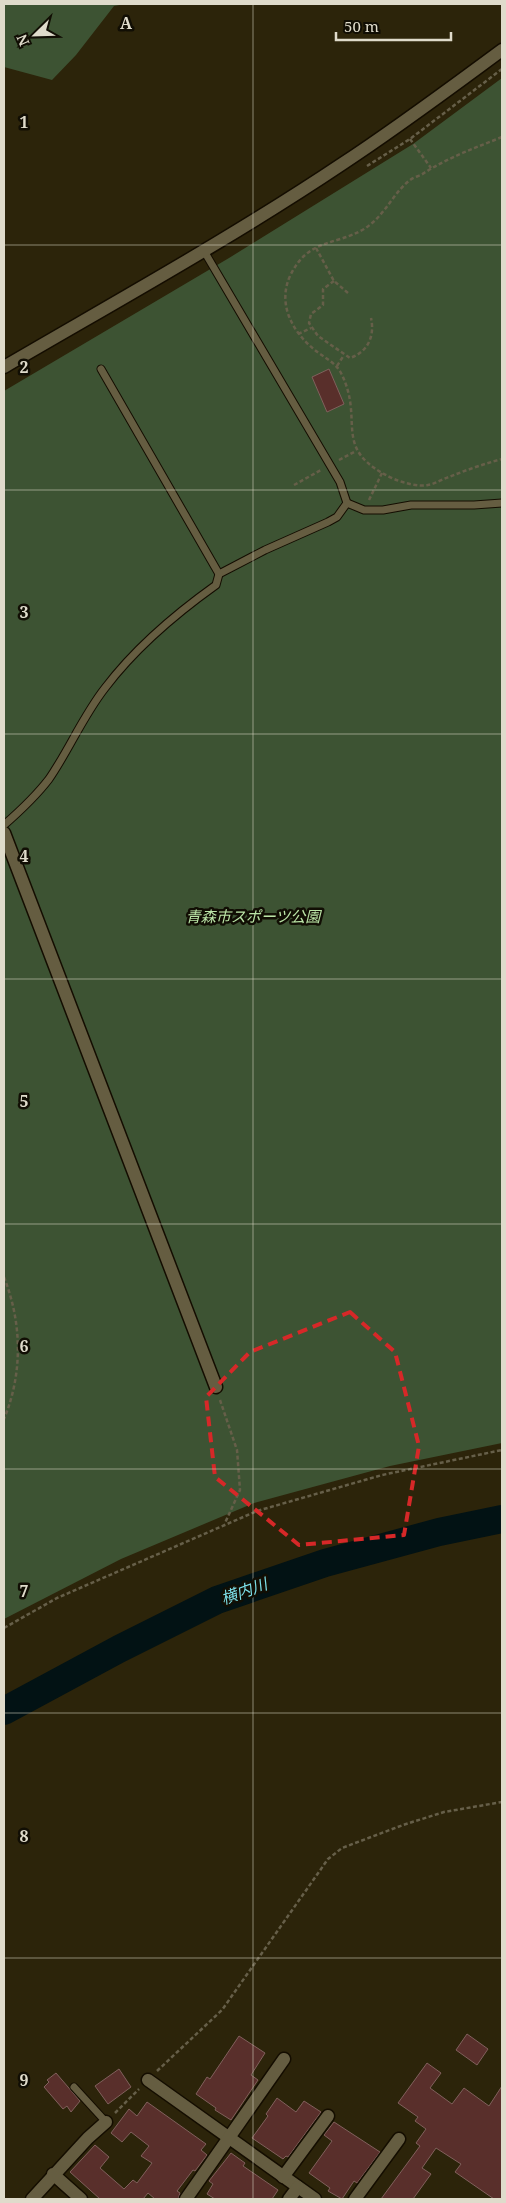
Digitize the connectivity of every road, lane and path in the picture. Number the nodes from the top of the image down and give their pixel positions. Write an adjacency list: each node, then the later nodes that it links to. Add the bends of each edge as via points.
1 (502, 50): 6 (street, via 341,165)
2 (502, 69): 4 (path, via 410,139)
3 (502, 137): 4 (path, via 454,155)
4 (431, 168): 5 (path, via 410,180 374,222)
5 (316, 248): 7 (path); 11 (path, via 297,264 285,290 288,315)
6 (204, 251): 13 (street); 18 (lane, via 340,482)
7 (334, 281): 8 (path); 10 (path, via 323,289 323,305 311,314 309,323)
8 (348, 293)
9 (371, 318): 12 (path, via 372,337 360,355 350,358)
10 (312, 328): 11 (path); 12 (path)
11 (298, 334): 14 (path)
12 (344, 355): 14 (path)
13 (4, 367)
14 (336, 367): 17 (path, via 348,390 351,436 356,451)
15 (101, 369): 21 (lane)
16 (502, 459): 17 (path, via 427,485 409,484)
17 (382, 472): 20 (path)
18 (347, 503): 20 (lane); 21 (lane, via 337,517 328,522)
19 (502, 503): 20 (lane, via 411,505)
20 (364, 510)
21 (219, 574): 22 (lane, via 216,585 175,614 104,688 48,779)
22 (4, 825)
23 (4, 833): 25 (street)
24 (4, 1277): 26 (path, via 17,1320 18,1349 14,1391)
25 (216, 1387): 28 (path, via 237,1450 240,1490)
26 (4, 1419)
27 (502, 1450): 28 (path, via 382,1475 257,1511)
28 (224, 1525): 29 (path, via 57,1598)
29 (4, 1628)
30 (502, 1802): 32 (path, via 444,1812 342,1848 328,1859 222,2010)
31 (284, 2059): 36 (street)
32 (148, 2080): 35 (path); 36 (street)
33 (74, 2087): 35 (lane)
34 (328, 2116): 39 (street)
35 (106, 2122): 38 (street)
36 (227, 2138): 39 (street); 43 (street)
37 (399, 2139): 46 (street)
38 (53, 2174): 41 (street); 42 (street)
39 (283, 2177): 40 (street)
40 (298, 2187): 44 (street); 45 (street)
41 (32, 2199)
42 (81, 2199)
43 (186, 2199)
44 (289, 2199)
45 (315, 2199)
46 (355, 2199)

